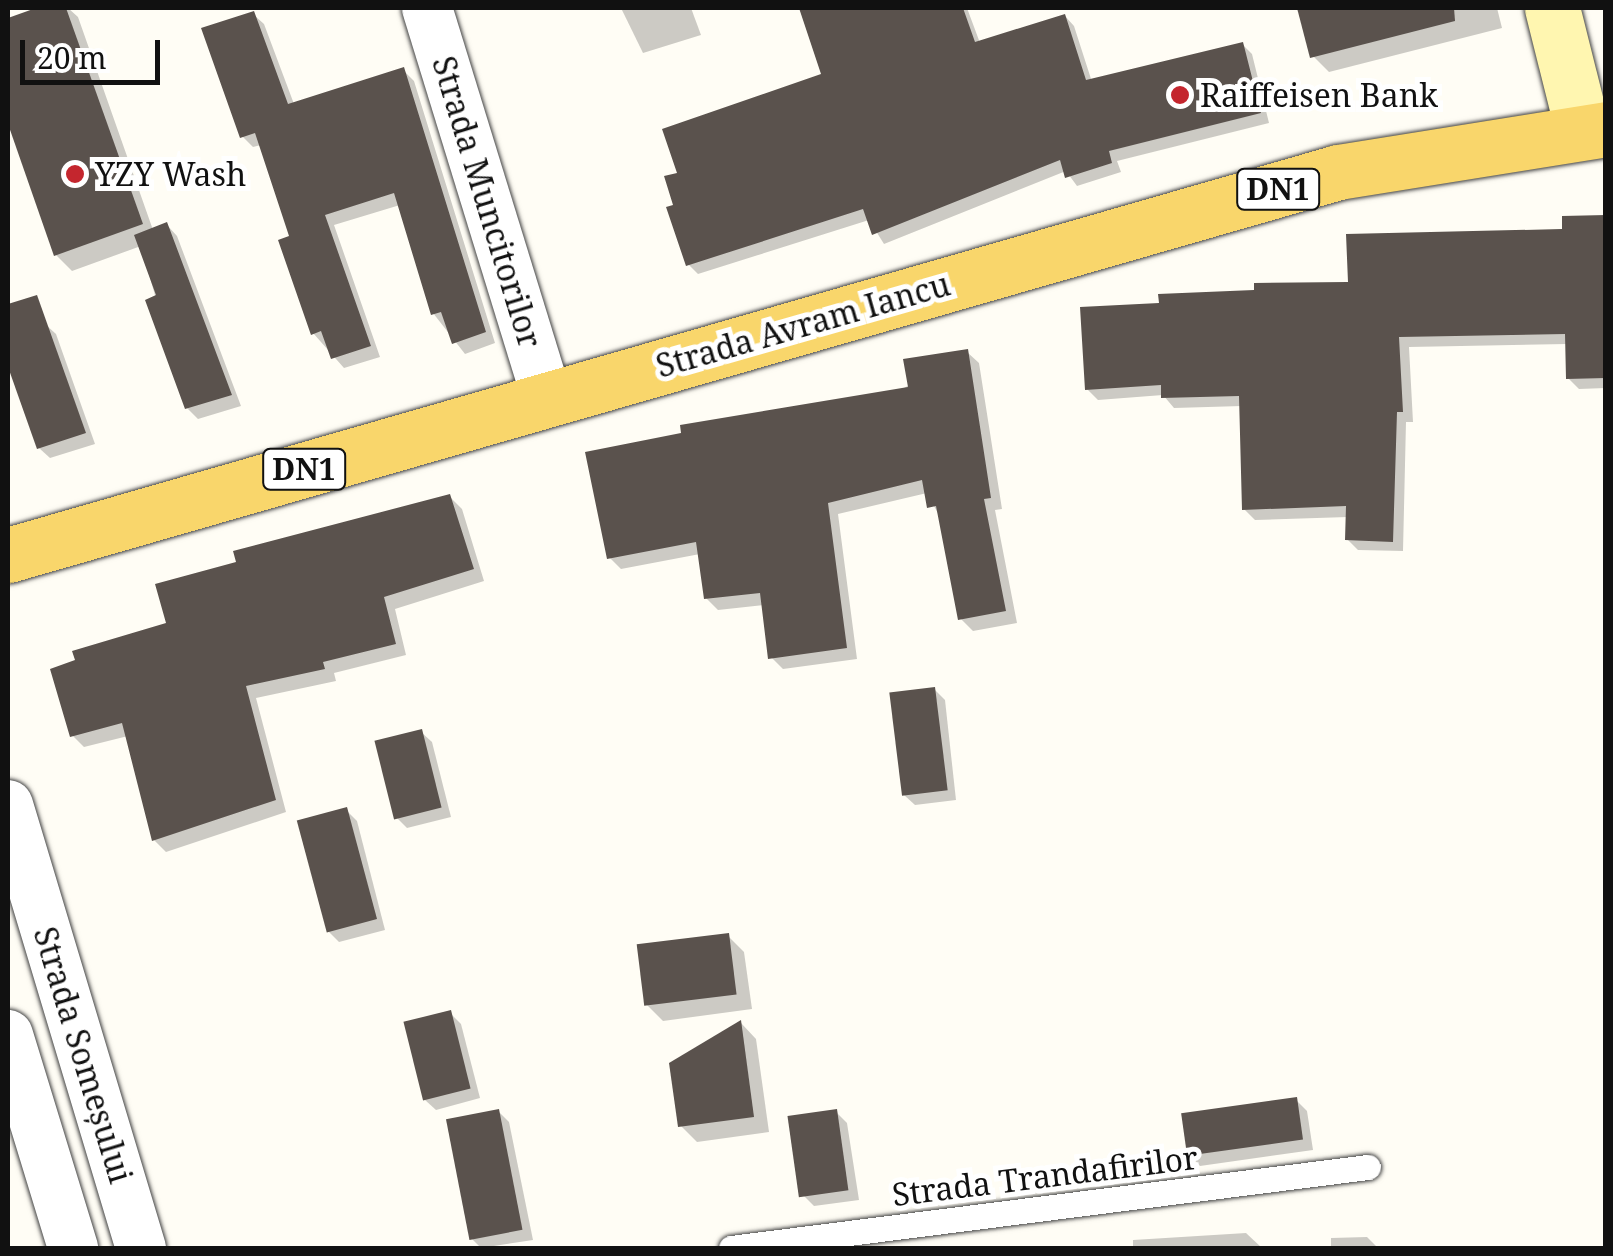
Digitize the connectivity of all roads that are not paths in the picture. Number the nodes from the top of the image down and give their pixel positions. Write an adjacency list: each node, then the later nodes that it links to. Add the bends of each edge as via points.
1 (427, 8): 4 (street, Strada Muncitorilor)
2 (1552, 8): 3 (main road)
3 (1594, 130): 4 (main road, Strada Avram Iancu / DN1, via 1338,172)
4 (547, 396): 5 (main road, Strada Avram Iancu / DN1)
5 (8, 555)
6 (8, 804): 10 (street, Strada Someșului)
7 (8, 1036): 9 (street, Strada Someșului)
8 (1368, 1168): 11 (lane, Strada Trandafirilor)
9 (72, 1248)
10 (141, 1248)
11 (732, 1248)

